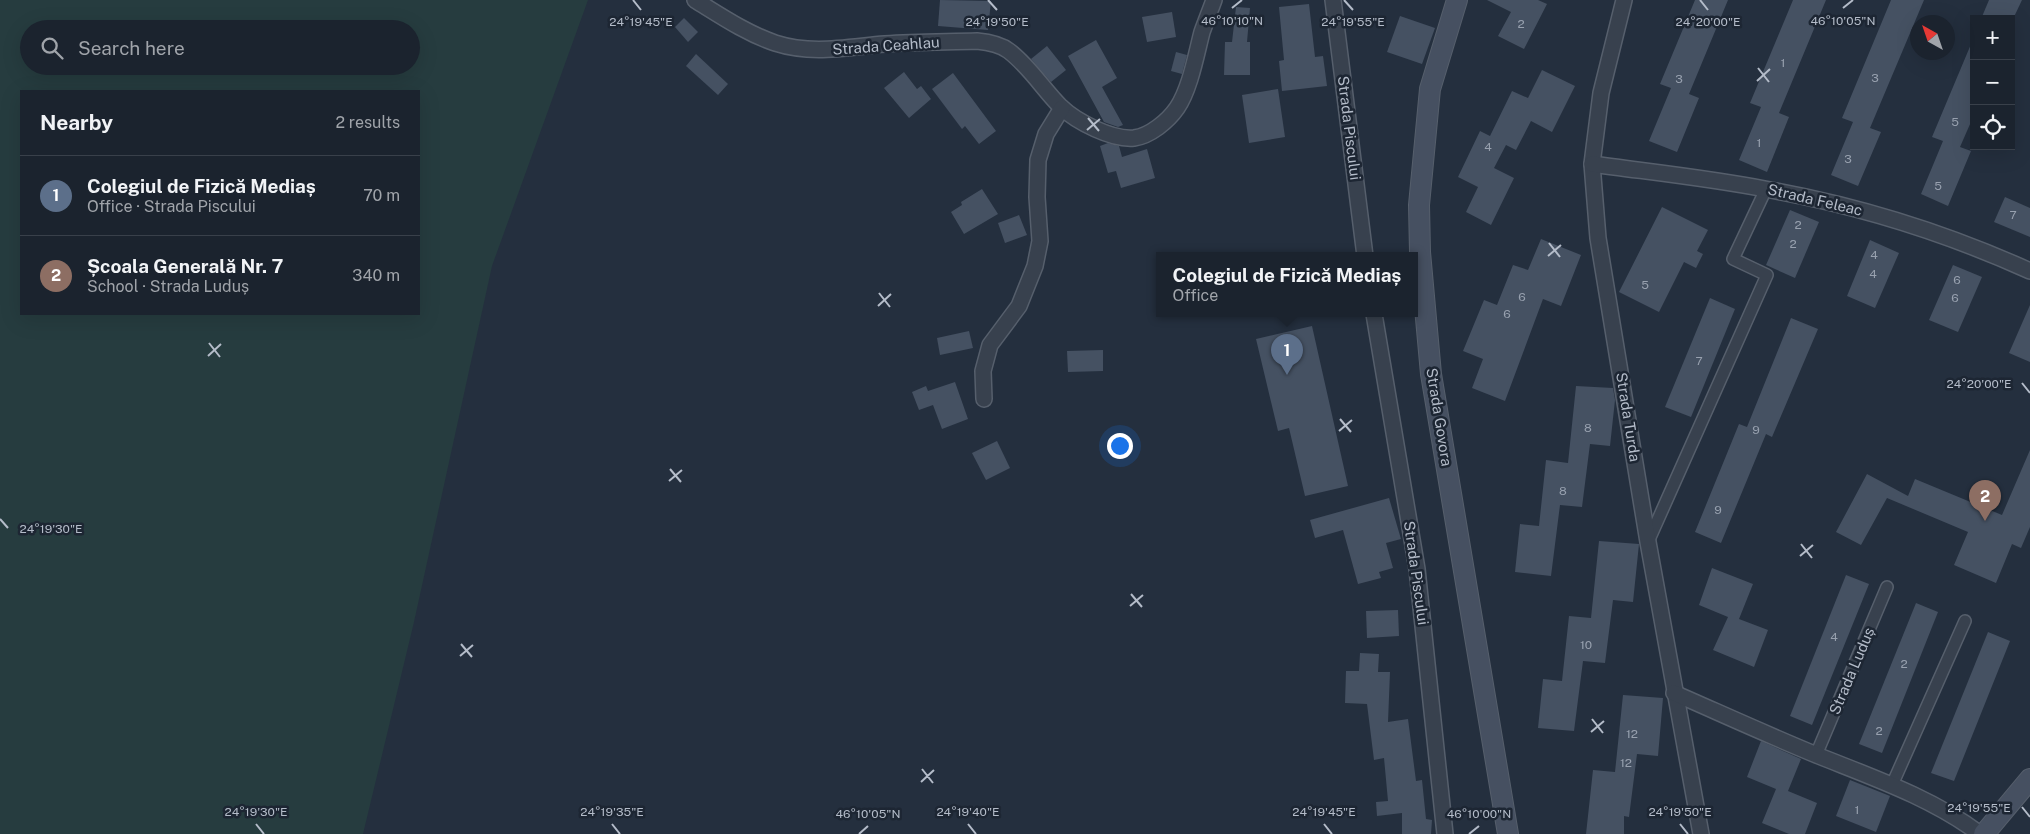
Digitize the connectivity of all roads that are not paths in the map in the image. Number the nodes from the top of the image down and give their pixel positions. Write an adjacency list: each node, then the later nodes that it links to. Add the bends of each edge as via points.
1 (695, 0): 6 (street, Strada Ceahlau, via 752,34 777,44 804,49 991,43 1008,50 1022,62)
2 (1214, 0): 6 (street, Strada Ceahlau, via 1178,108 1157,129 1134,138 1111,135)
3 (1333, 0): 9 (street, Strada Piscului)
4 (1457, 0): 21 (main road, Strada Govora, via 1430,89 1419,204 1420,252 1431,374)
5 (1624, 0): 7 (street, Strada Turda, via 1601,93)
6 (1062, 108): 12 (street, via 1046,134 1038,160 1040,241 1035,266 1019,306 990,345 983,371)
7 (1592, 164): 8 (street, Strada Feleac); 13 (street, Strada Turda, via 1598,238)
8 (1766, 189): 10 (street, Strada Feleac, via 1860,210 1943,235); 13 (street, via 1733,259 1767,275)
9 (1364, 252)
10 (2030, 271)
11 (1375, 317): 20 (street, Strada Piscului, via 1417,569)
12 (984, 399)
13 (1648, 542): 16 (street, Strada Turda)
14 (1887, 588): 17 (street, Strada Luduș)
15 (1965, 621): 19 (street)
16 (1674, 693): 17 (street); 22 (street, Strada Turda)
17 (1816, 755): 19 (street)
18 (2030, 779): 23 (main road)
19 (1892, 785): 23 (street)
20 (1445, 834)
21 (1508, 834)
22 (1701, 834)
23 (1982, 834)

